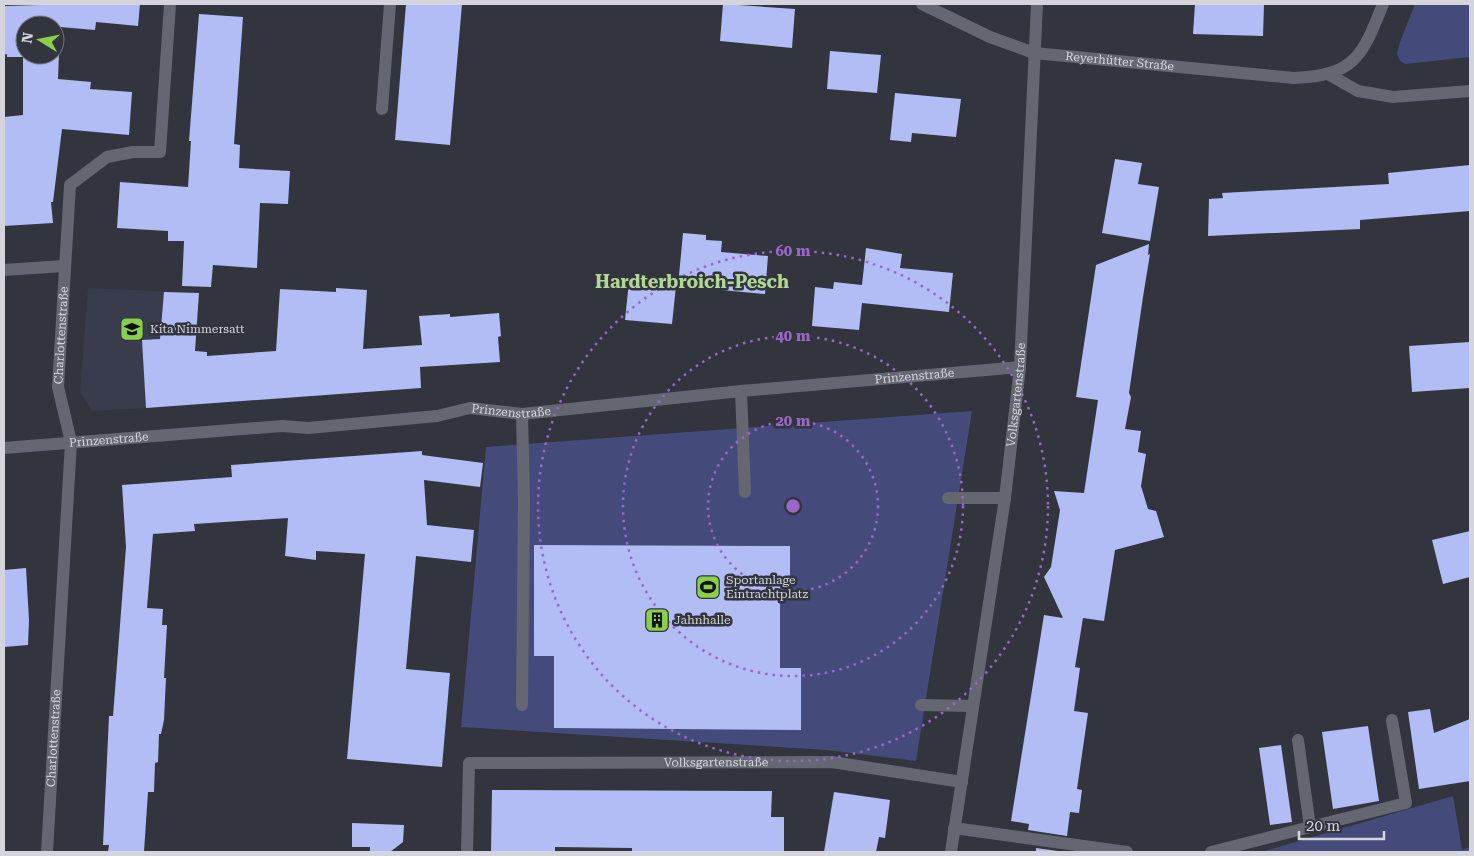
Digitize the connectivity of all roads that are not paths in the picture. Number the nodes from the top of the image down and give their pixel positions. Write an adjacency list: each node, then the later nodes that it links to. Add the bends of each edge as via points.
1 (170, 4): 10 (street, Charlottenstraße, via 160,152 133,152 107,157 70,185)
2 (390, 4): 9 (street)
3 (922, 4): 6 (street, Reyerhütter Straße, via 990,37)
4 (1037, 4): 6 (street, Volksgartenstraße)
5 (1383, 4): 7 (street, Reyerhütter Straße, via 1365,48 1349,66)
6 (1034, 53): 7 (street, Reyerhütter Straße, via 1294,78); 12 (street, Volksgartenstraße)
7 (1328, 74): 8 (street, via 1358,91 1394,97)
8 (1470, 90)
9 (382, 109)
10 (64, 266): 11 (street); 15 (street, Charlottenstraße, via 58,386)
11 (4, 270)
12 (1020, 367): 13 (street, Prinzenstraße); 19 (street, Volksgartenstraße)
13 (741, 391): 14 (street, Prinzenstraße); 17 (street)
14 (522, 414): 15 (street, Prinzenstraße, via 470,408 437,416 308,428 282,426); 21 (street)
15 (71, 442): 16 (street, Prinzenstraße); 28 (street, Charlottenstraße)
16 (4, 448)
17 (745, 492)
18 (948, 498): 19 (street)
19 (1006, 498): 22 (street, Volksgartenstraße)
20 (921, 704): 22 (street)
21 (522, 705)
22 (973, 706): 25 (street, Volksgartenstraße)
23 (1392, 720): 26 (street, via 1406,803)
24 (1298, 740): 26 (street)
25 (962, 782): 27 (street, Volksgartenstraße); 29 (street, Volksgartenstraße, via 832,762 469,763)
26 (1310, 827): 32 (street)
27 (954, 828): 30 (street, Volksgartenstraße); 31 (street)
28 (47, 852)
29 (468, 852)
30 (951, 852)
31 (1127, 852)
32 (1211, 852)

